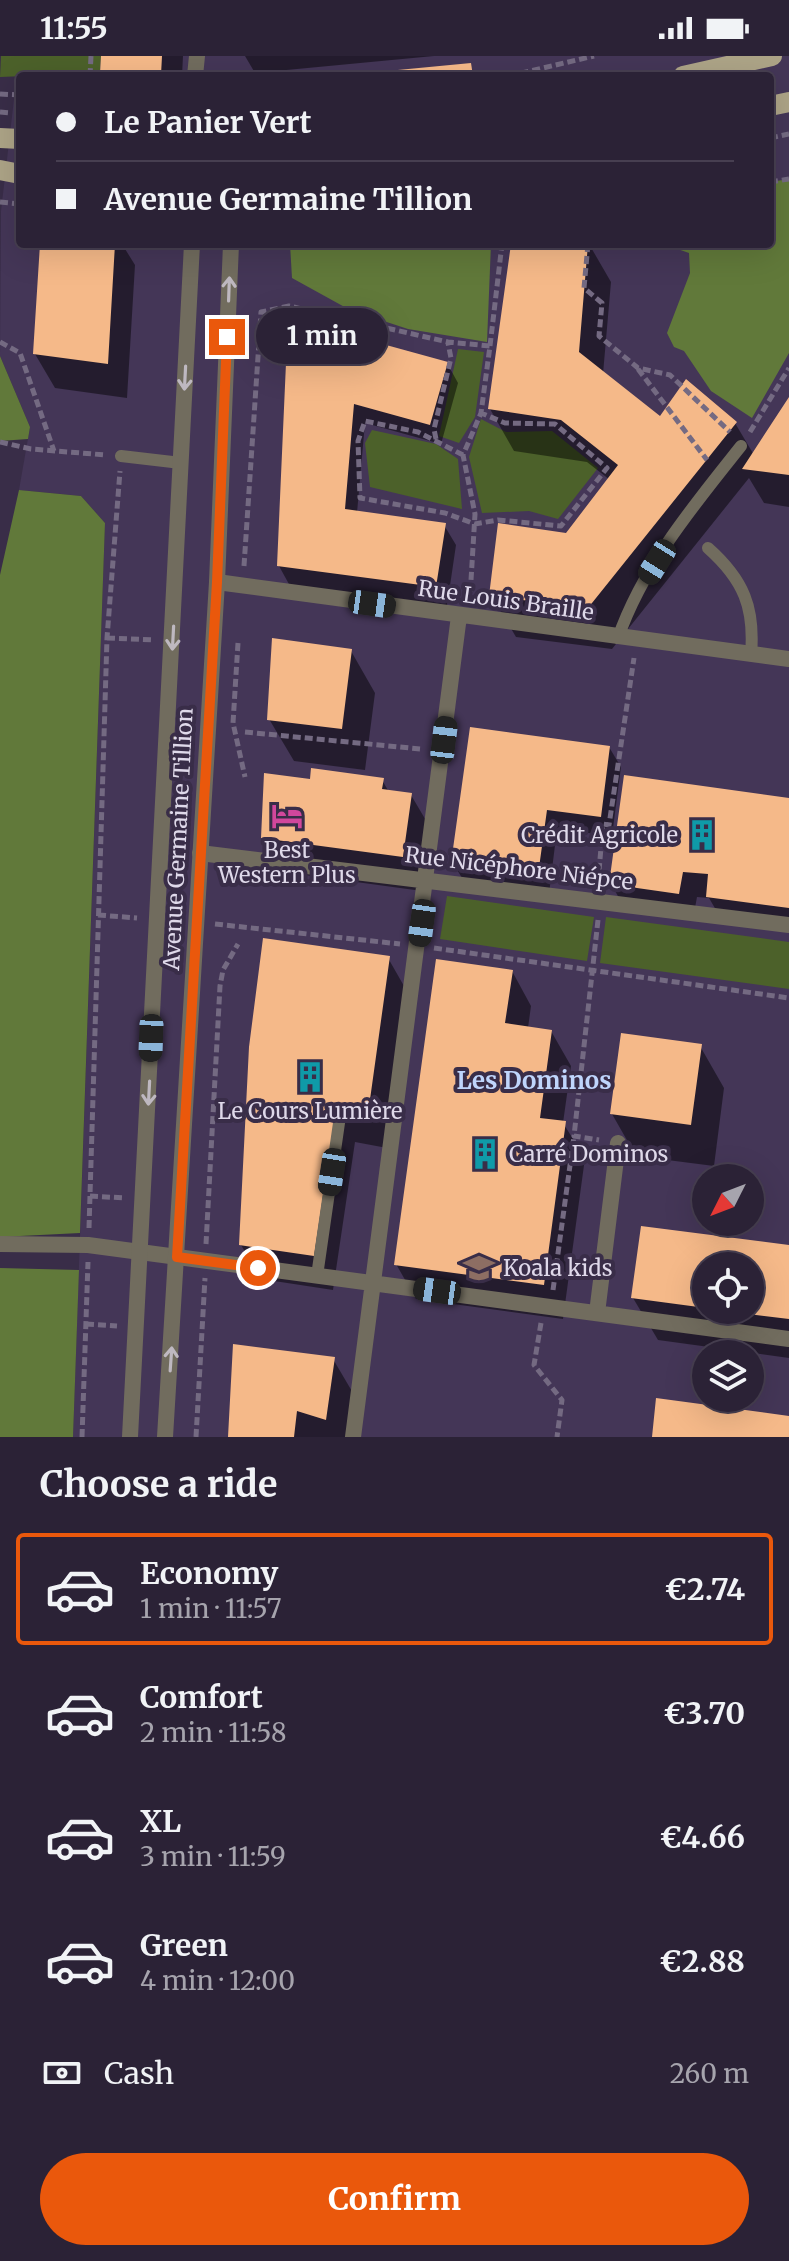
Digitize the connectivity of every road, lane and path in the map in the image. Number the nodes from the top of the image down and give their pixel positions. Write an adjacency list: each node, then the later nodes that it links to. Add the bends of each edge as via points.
1 (594, 56): 4 (path)
2 (772, 56): 3 (main road)
3 (728, 66): 5 (main road)
4 (526, 72)
5 (701, 72)
6 (192, 248): 22 (street, Avenue Germaine Tillion, one-way to 22)
7 (231, 248): 26 (street, Avenue Germaine Tillion, one-way to 7)
8 (502, 248): 12 (path)
9 (588, 248): 13 (path, via 584,288 602,303 599,336)
10 (0, 342): 19 (path, via 20,353)
11 (448, 342): 12 (path); 16 (path, via 451,358); 27 (path, via 289,306 261,312)
12 (490, 346): 15 (path)
13 (638, 368): 18 (path, via 670,375); 23 (path)
14 (789, 368): 18 (path)
15 (481, 413): 20 (path); 24 (path, via 505,423 555,424 607,468 561,526 498,520)
16 (436, 440): 20 (path); 24 (path, via 365,421 358,441 360,498 445,513)
17 (0, 442): 19 (path)
18 (741, 446): 23 (lane)
19 (54, 451): 21 (path)
20 (463, 455): 24 (path)
21 (121, 456): 22 (lane); 50 (path, via 107,638)
22 (181, 463): 54 (street, Avenue Germaine Tillion, one-way to 54)
23 (719, 474): 29 (lane, via 684,518 629,607)
24 (475, 524): 28 (path)
25 (708, 548): 31 (lane, via 736,580 750,608)
26 (217, 582): 27 (street, Rue Louis Braille); 37 (street, Avenue Germaine Tillion)
27 (242, 587): 28 (street, Rue Louis Braille)
28 (464, 616): 29 (street, Rue Louis Braille); 38 (street)
29 (618, 638): 31 (street, Rue Louis Braille)
30 (238, 643): 36 (path, via 233,723)
31 (751, 655): 32 (street, Rue Louis Braille)
32 (789, 659)
33 (631, 677): 39 (path, via 609,825 603,824)
34 (245, 732): 35 (path)
35 (420, 749)
36 (245, 777)
37 (200, 853): 38 (street, Rue Nicéphore Niépce); 55 (street, Avenue Germaine Tillion)
38 (427, 880): 39 (street, Rue Nicéphore Niépce); 44 (street)
39 (601, 900): 41 (street, Rue Nicéphore Niépce)
40 (598, 919): 45 (path)
41 (789, 925)
42 (240, 926): 44 (path)
43 (238, 944): 56 (path, via 220,986)
44 (419, 946): 45 (path); 58 (street)
45 (592, 972): 46 (path); 48 (path)
46 (789, 998)
47 (340, 1116): 57 (lane)
48 (574, 1136): 49 (path); 59 (path)
49 (618, 1143): 60 (street)
50 (90, 1196): 51 (path); 53 (path)
51 (127, 1199)
52 (0, 1244): 53 (street)
53 (88, 1245): 54 (street); 62 (path)
54 (139, 1252): 55 (street); 63 (street, Avenue Germaine Tillion)
55 (177, 1257): 56 (street); 64 (street, Avenue Germaine Tillion, one-way to 55)
56 (205, 1261): 57 (street); 65 (path)
57 (317, 1276): 58 (street)
58 (374, 1283): 59 (street); 66 (street)
59 (548, 1307): 60 (street); 67 (path, via 534,1365 562,1400)
60 (597, 1313): 61 (street)
61 (789, 1339)
62 (82, 1437)
63 (130, 1437)
64 (165, 1437)
65 (196, 1437)
66 (353, 1437)
67 (557, 1437)

